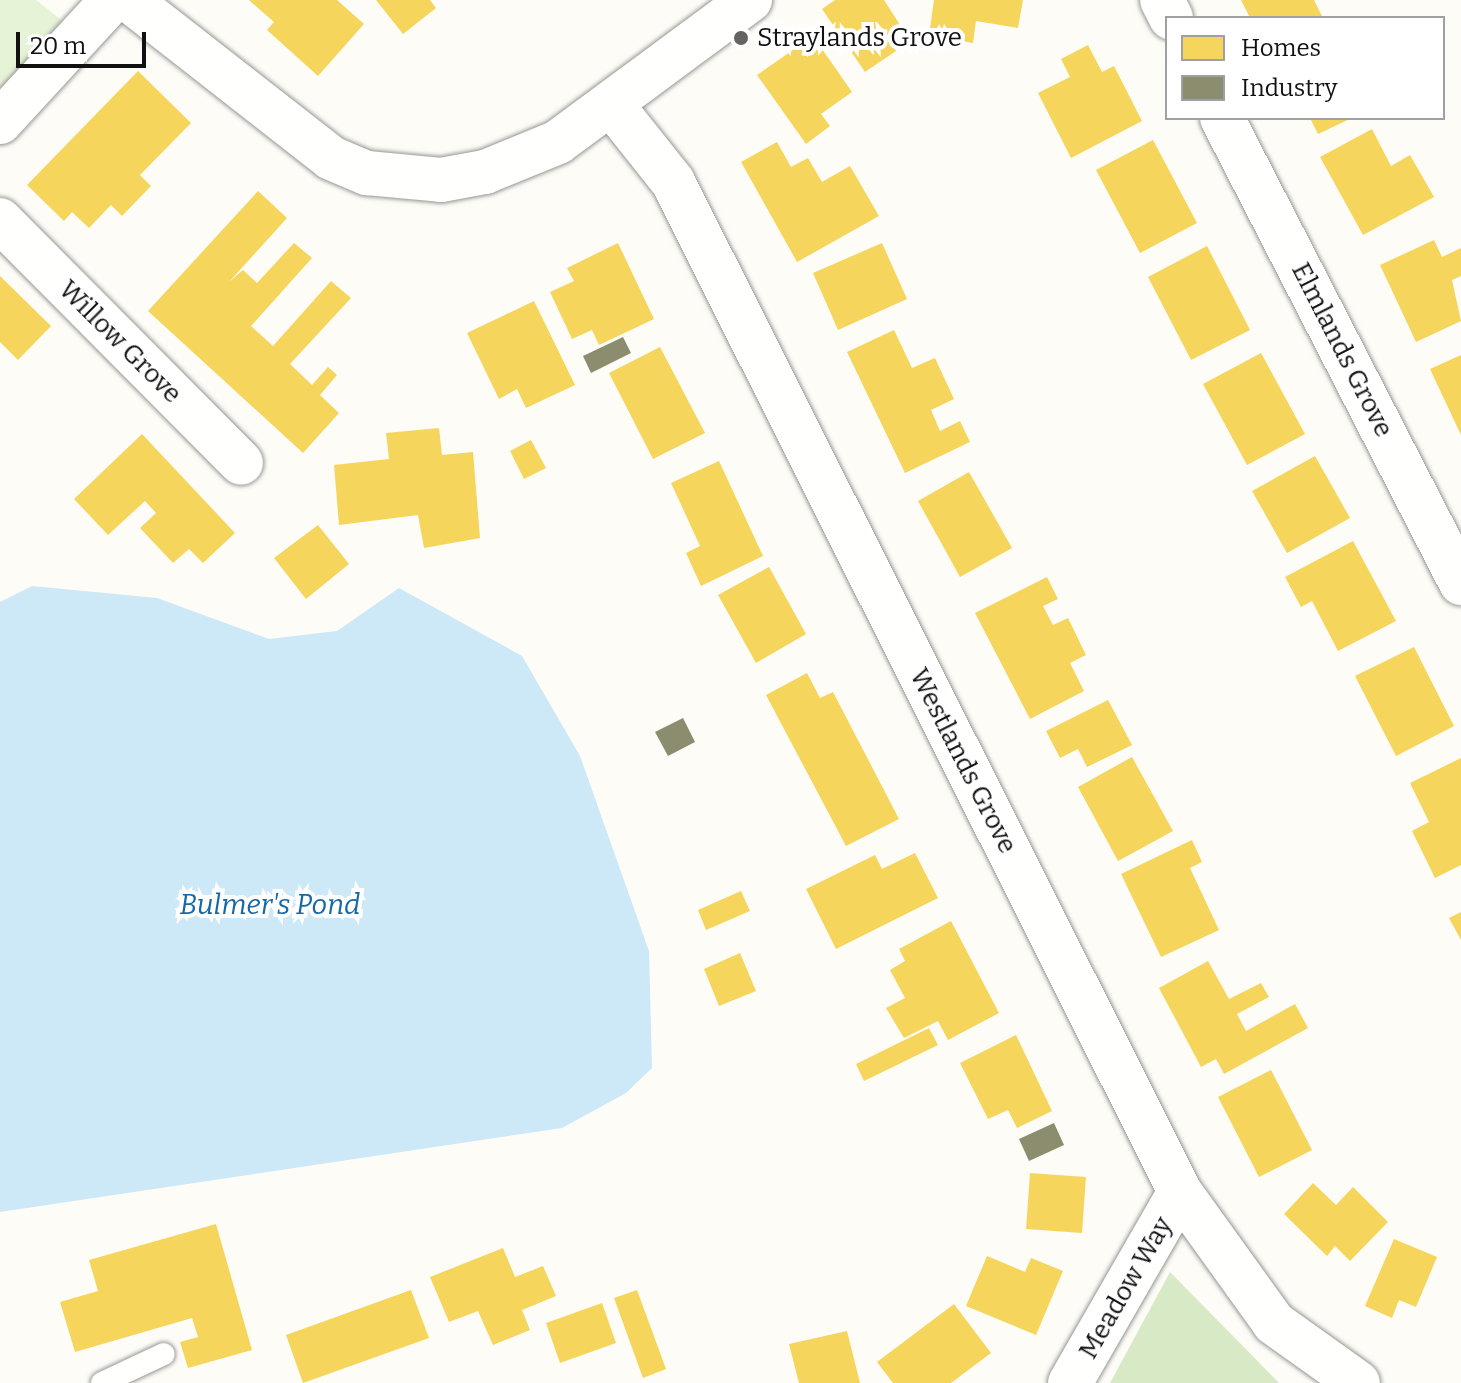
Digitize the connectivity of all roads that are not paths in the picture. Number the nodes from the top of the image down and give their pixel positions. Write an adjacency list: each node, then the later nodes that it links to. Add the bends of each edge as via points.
1 (112, 0): 6 (street)
2 (129, 0): 4 (street, via 320,151 367,173 441,180 485,172 558,142)
3 (750, 0): 4 (street)
4 (611, 104): 10 (street, Westlands Grove, via 673,182)
5 (1223, 120): 9 (street, Elmlands Grove)
6 (0, 122)
7 (0, 220): 8 (street, Willow Grove)
8 (241, 463)
9 (1461, 583)
10 (1180, 1192): 13 (street, Meadow Way); 14 (street, Westlands Grove, via 1274,1323)
11 (164, 1354): 12 (lane)
12 (102, 1383)
13 (1070, 1383)
14 (1358, 1383)

